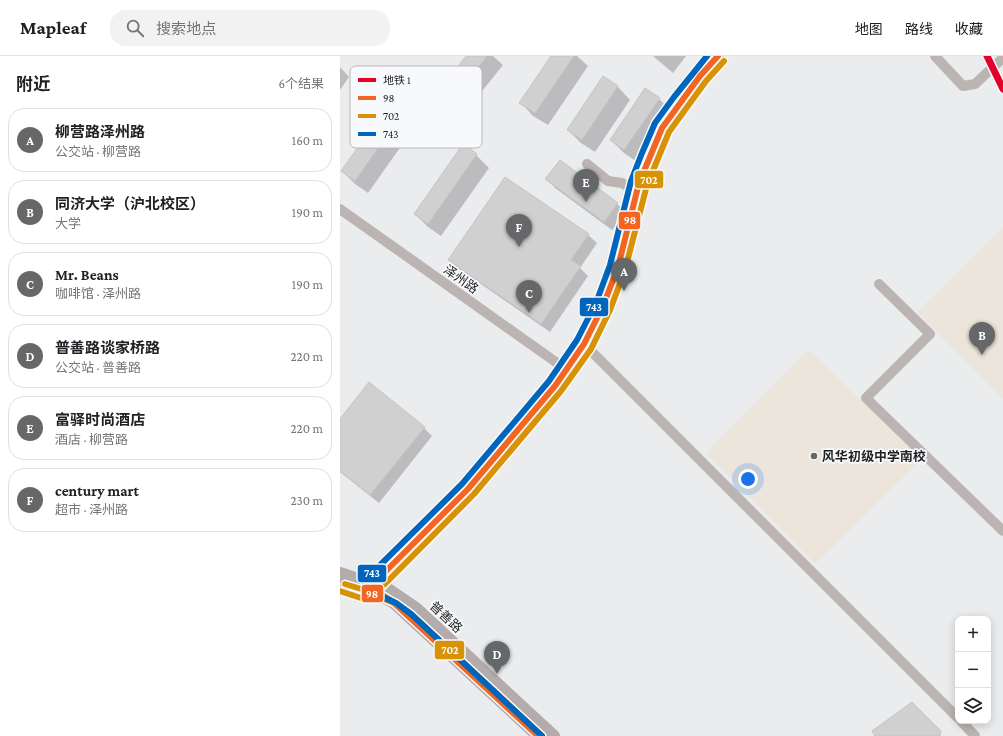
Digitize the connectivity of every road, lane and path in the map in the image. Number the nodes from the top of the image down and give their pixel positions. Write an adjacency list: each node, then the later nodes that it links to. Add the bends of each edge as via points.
1 (718, 56): 5 (main road, via 662,128)
2 (935, 56): 3 (street, via 963,86 975,84)
3 (1003, 58)
4 (587, 164): 5 (street, via 608,181 622,182)
5 (637, 192): 8 (main road, via 616,274)
6 (340, 209): 9 (street, 泽州路)
7 (879, 284): 10 (street, via 930,334 866,398)
8 (584, 344): 9 (main road); 14 (street)
9 (567, 370): 13 (main road, via 468,489)
10 (1003, 531)
11 (340, 573): 13 (main road, 普善路)
12 (340, 583): 13 (main road, 普善路)
13 (369, 587): 16 (main road, 普善路, via 394,603); 17 (main road, 普善路, via 400,596 416,608)
14 (955, 715)
15 (963, 724): 18 (street)
16 (538, 736)
17 (554, 736)
18 (976, 736)

